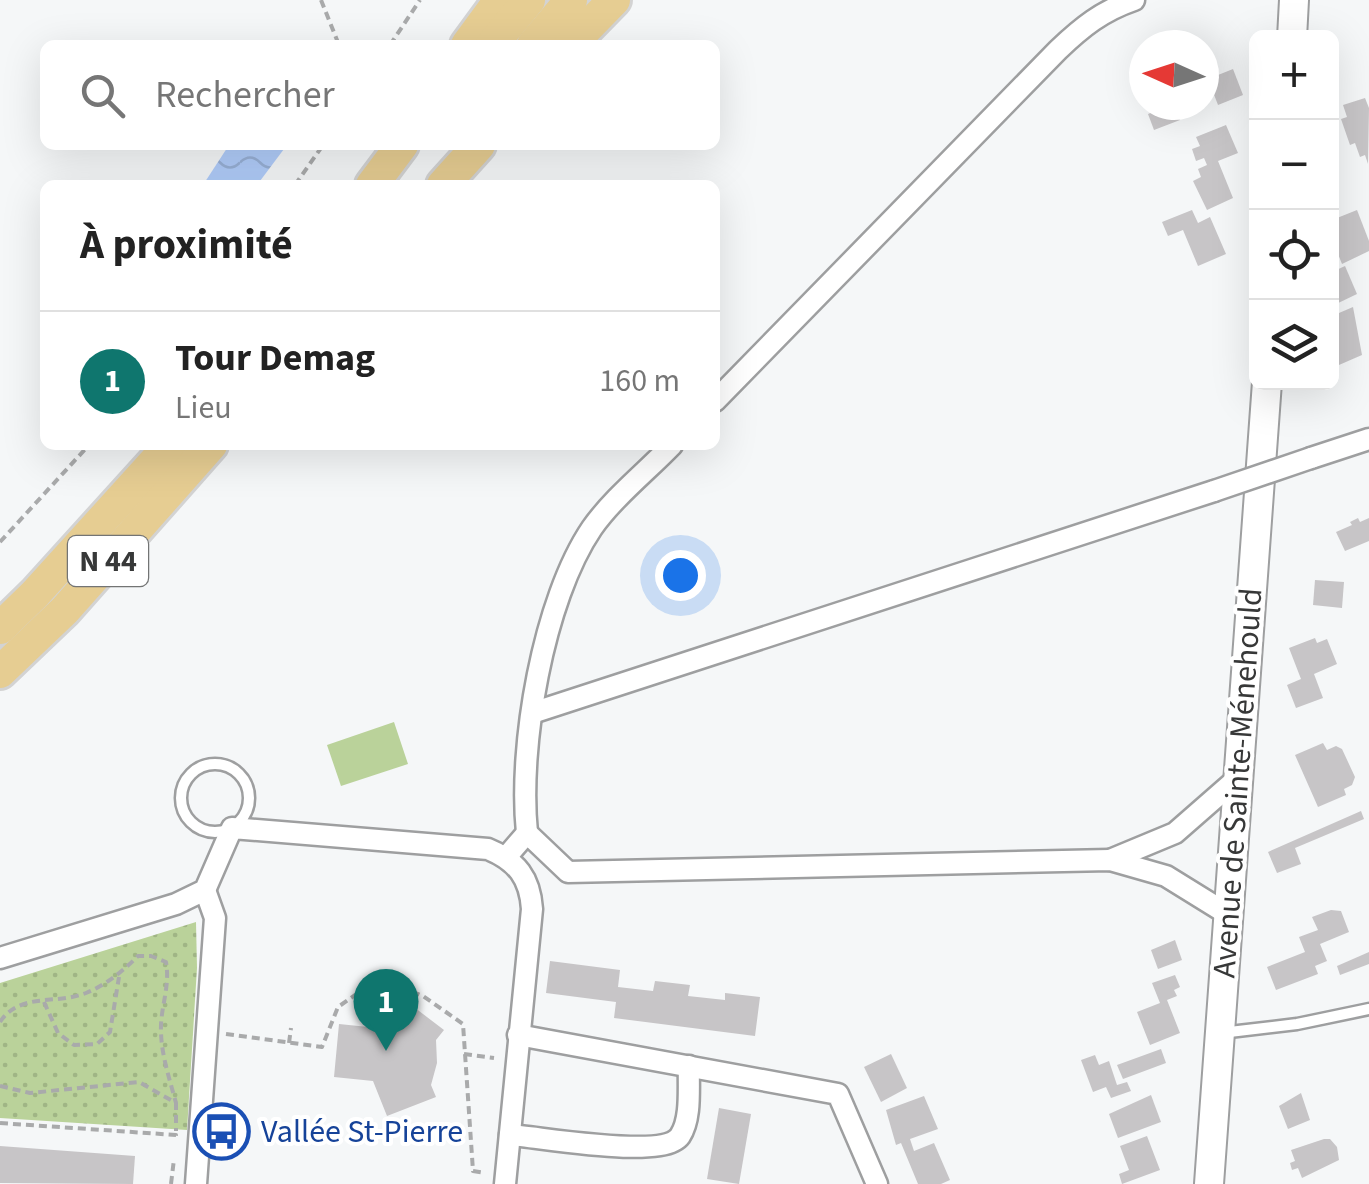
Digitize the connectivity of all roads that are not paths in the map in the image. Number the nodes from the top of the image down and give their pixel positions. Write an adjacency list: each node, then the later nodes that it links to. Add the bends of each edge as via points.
1 (500, 0): 8 (main road)
2 (529, 0): 9 (main road)
3 (572, 0): 10 (main road)
4 (614, 0): 11 (main road)
5 (1134, 0): 19 (street, via 1108,9 1072,36)
6 (1294, 0): 7 (main road)
7 (1292, 30)
8 (471, 40)
9 (496, 40)
10 (537, 40)
11 (575, 40)
12 (398, 150): 15 (main road)
13 (454, 150): 16 (main road)
14 (474, 150): 17 (main road)
15 (376, 180)
16 (432, 180)
17 (448, 180)
18 (1266, 390): 27 (main road, Avenue de Sainte-Ménehould)
19 (720, 396)
20 (1369, 440): 26 (street, bridge)
21 (165, 450): 24 (main road, N 44)
22 (207, 450): 25 (main road, N 44, via 65,610)
23 (667, 450): 26 (street, via 593,526 570,569 548,632)
24 (0, 628)
25 (0, 672)
26 (532, 713): 29 (street)
27 (1239, 777): 31 (street, via 1175,833); 33 (main road, Avenue de Sainte-Ménehould)
28 (232, 828): 28 (lane, via 249,802 244,779 225,765 202,766 186,780 183,812 208,832); 30 (street, via 488,849); 32 (street)
29 (527, 833): 30 (street); 31 (street, via 568,872)
30 (506, 856): 37 (street, via 531,891)
31 (1110, 860): 33 (street, via 1166,876)
32 (205, 890): 34 (street); 41 (street, via 215,918)
33 (1229, 915): 36 (main road, Avenue de Sainte-Ménehould)
34 (0, 958)
35 (1369, 1009): 36 (lane)
36 (1220, 1033): 43 (main road, Avenue de Sainte-Ménehould)
37 (518, 1035): 38 (street); 39 (street)
38 (689, 1066): 39 (street, via 686,1121 679,1138 666,1145); 42 (street, via 838,1094)
39 (510, 1135): 40 (street)
40 (505, 1180)
41 (196, 1184)
42 (877, 1184)
43 (1209, 1184)

